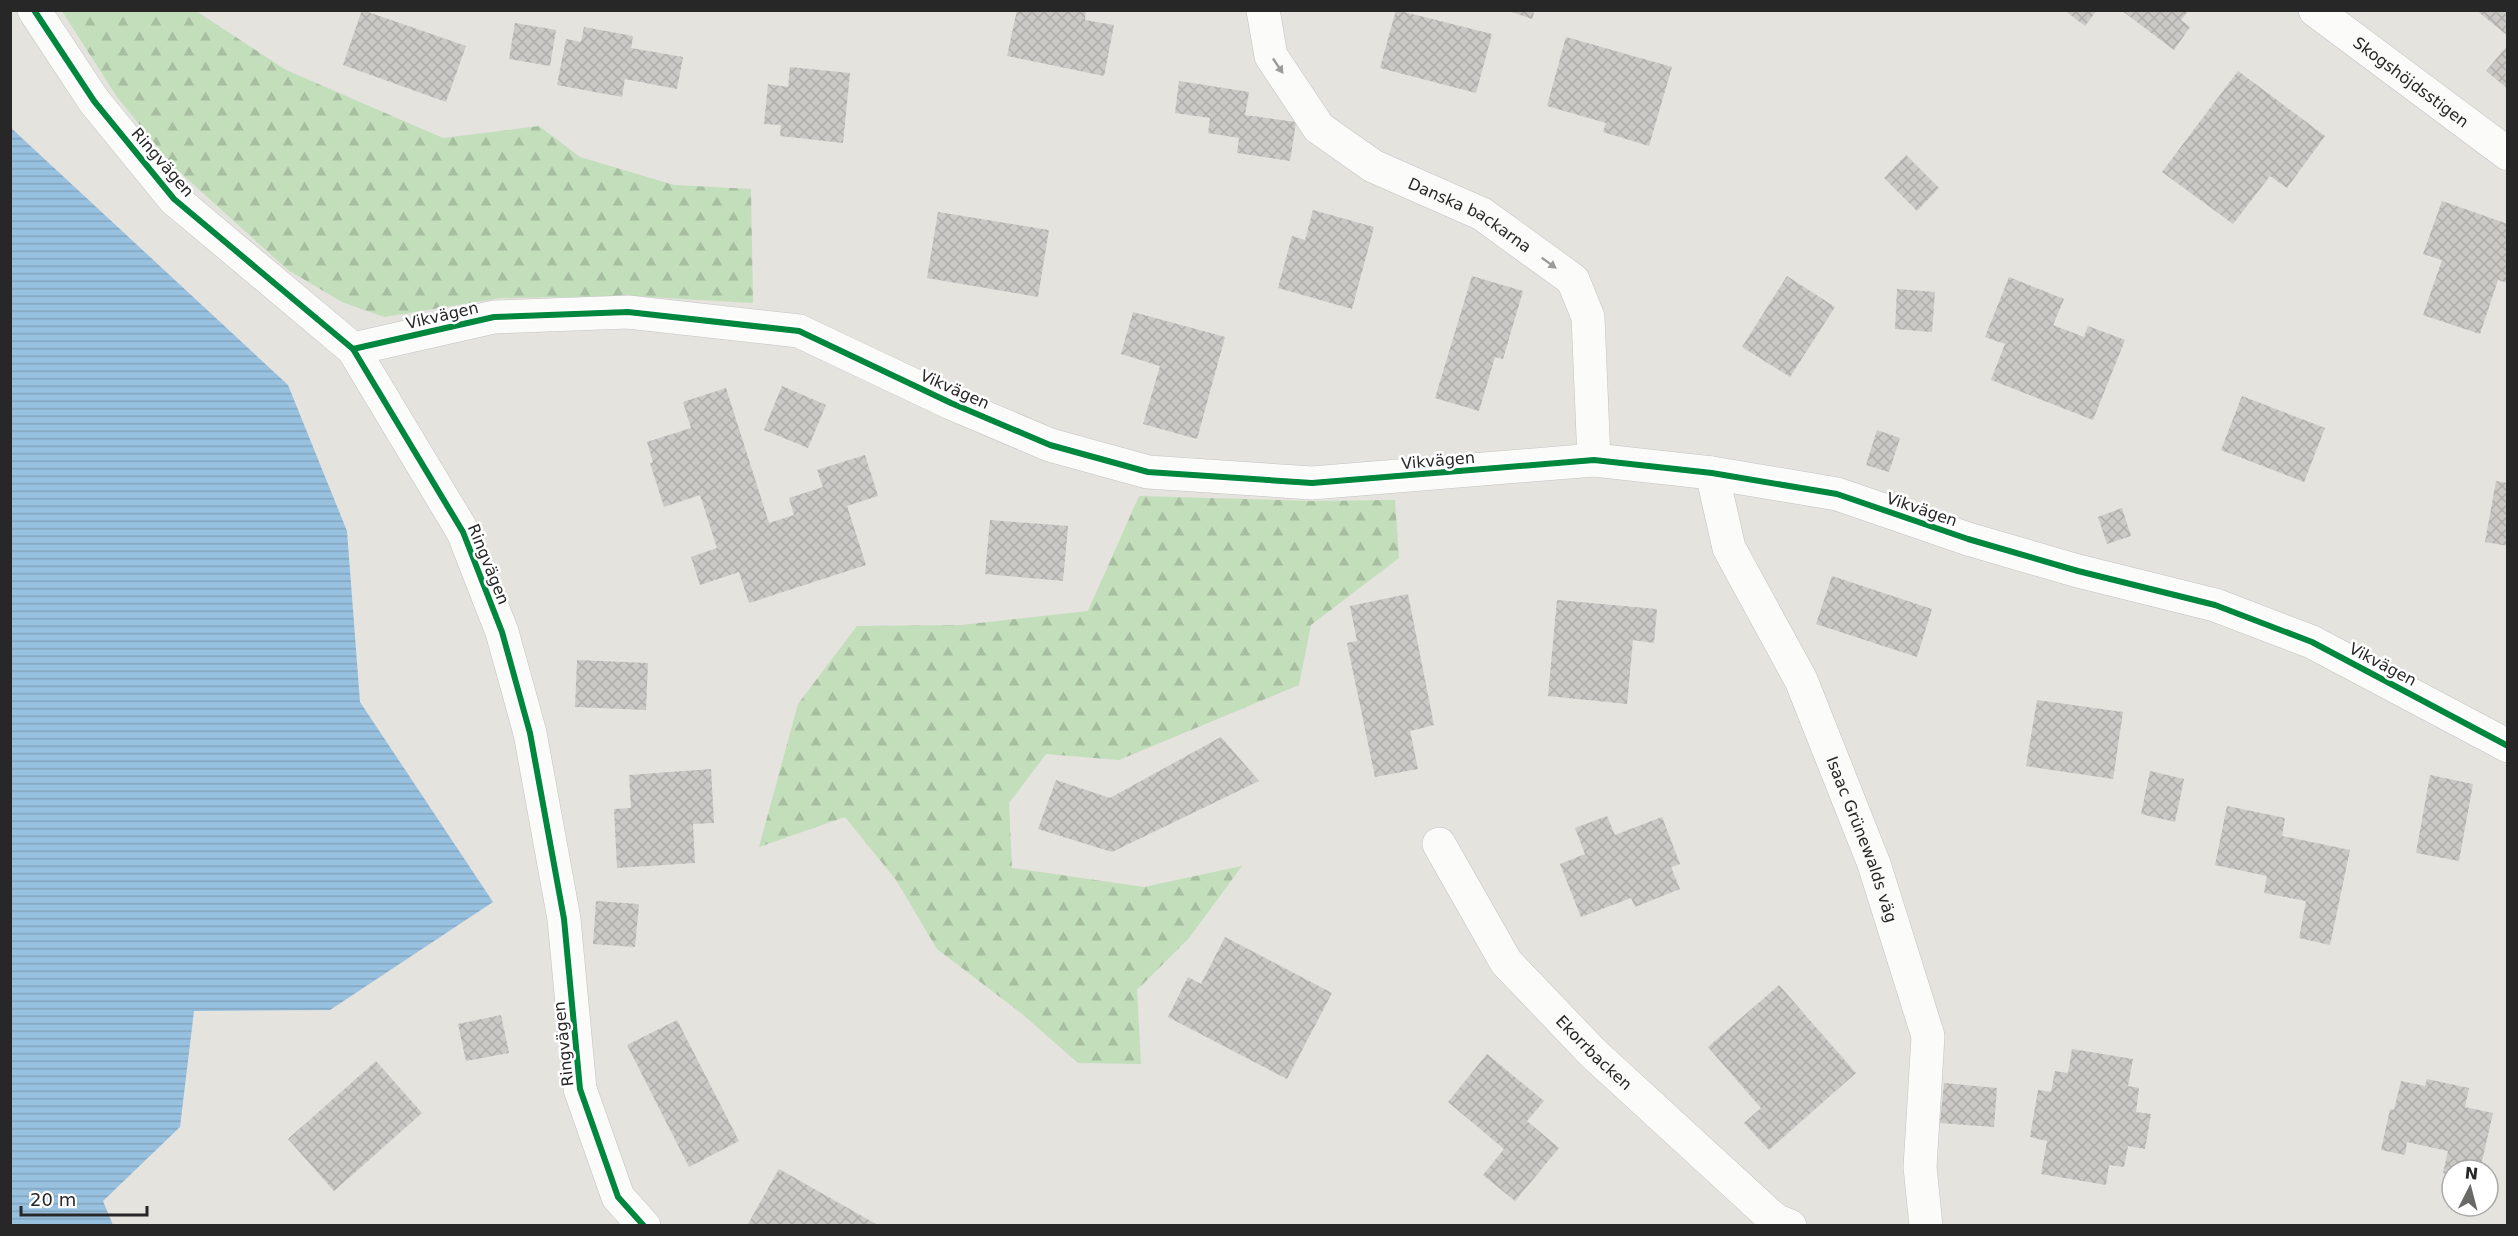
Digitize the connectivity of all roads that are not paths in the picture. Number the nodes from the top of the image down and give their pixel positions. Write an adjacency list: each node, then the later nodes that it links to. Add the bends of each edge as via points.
1 (34, 10): 5 (street, Ringvägen, via 94,101 174,199)
2 (1263, 10): 6 (street, Danska backarna, one-way to 6, via 1271,56 1319,128 1373,166 1482,214 1573,280 1588,317)
3 (2315, 10): 4 (street, Skogshöjdsstigen)
4 (2508, 154)
5 (353, 350): 6 (street, Vikvägen, via 494,317 628,312 800,331 1050,445 1148,472 1312,483); 10 (street, Ringvägen, via 463,532 502,632 530,733 564,919 580,1089 618,1197)
6 (1594, 460): 7 (street, Vikvägen)
7 (1712, 473): 8 (street, Vikvägen, via 1837,494 2078,572 2215,605 2312,642); 12 (street, Isaac Grünewalds väg, via 1729,548 1801,680 1874,864 1929,1036 1920,1167)
8 (2508, 746)
9 (1439, 844): 11 (street, Ekorrbacken, via 1506,962 1593,1053 1775,1220)
10 (644, 1226)
11 (1790, 1226)
12 (1926, 1226)

